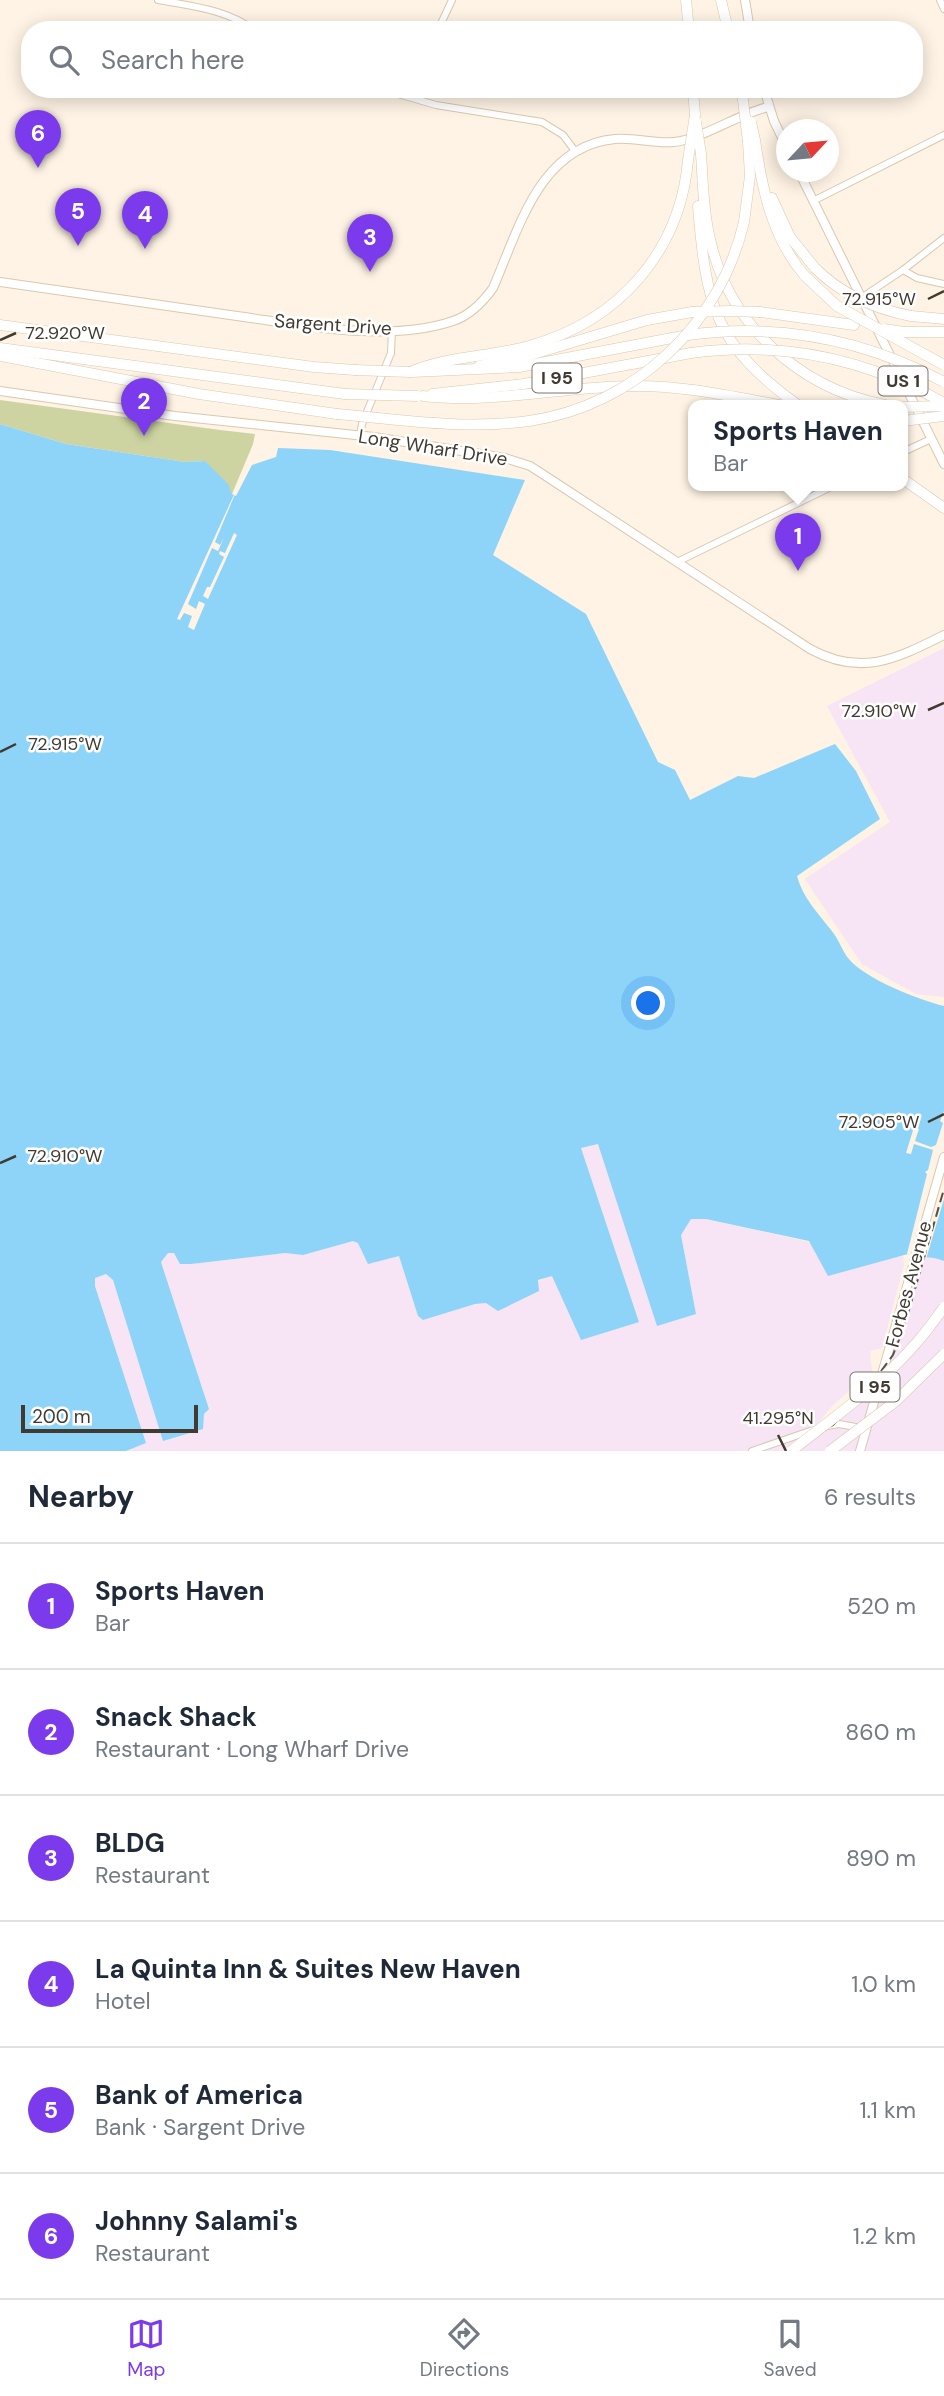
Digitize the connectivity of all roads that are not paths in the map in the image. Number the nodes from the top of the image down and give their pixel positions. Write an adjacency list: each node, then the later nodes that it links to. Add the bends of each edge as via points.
1 (158, 0): 8 (street, via 208,9)
2 (452, 0): 9 (street)
3 (686, 0): 10 (highway)
4 (721, 0): 11 (highway)
5 (745, 0): 12 (main road)
6 (940, 0): 7 (street)
7 (944, 9)
8 (241, 21)
9 (442, 21)
10 (688, 21)
11 (726, 21)
12 (748, 21)
13 (410, 98): 17 (street)
14 (694, 98): 23 (highway, bridge)
15 (744, 98): 21 (highway, bridge)
16 (766, 98): 18 (main road)
17 (413, 99): 22 (street, via 542,122 563,135)
18 (768, 107): 19 (main road); 22 (main road, via 681,141 613,139)
19 (776, 124)
20 (944, 135): 25 (street)
21 (752, 141): 31 (highway, bridge, via 781,220 815,268 859,300 911,316); 36 (highway, bridge, via 744,222 726,275 696,324 632,383 596,402 544,419 449,424 337,414); 37 (highway, bridge, via 773,222 786,251 805,276 838,306)
22 (575, 151): 33 (main road, Sargent Drive, via 550,171 538,188 485,299 454,321)
23 (695, 157): 38 (highway, via 662,248 635,283 609,306 570,330 530,346); 44 (highway, via 704,271 718,317 746,362); 45 (highway, via 713,251 727,288 748,321 777,353 806,375)
24 (804, 182): 25 (main road, US 1)
25 (813, 201): 30 (main road, US 1)
26 (944, 238): 27 (street)
27 (904, 271): 29 (street); 30 (street)
28 (0, 282): 33 (main road, Sargent Drive, via 308,325)
29 (944, 284)
30 (861, 298): 51 (main road, US 1)
31 (944, 319)
32 (0, 326): 38 (highway, I 95, bridge, via 292,365 410,372)
33 (392, 330): 50 (street, via 391,353)
34 (944, 332): 39 (highway, bridge, via 904,332 760,312 692,312)
35 (0, 348): 42 (highway, I 95, bridge, via 345,394)
36 (0, 356)
37 (944, 365)
38 (429, 368): 39 (highway, I 95)
39 (464, 369): 40 (highway, I 95, bridge, via 538,364 688,335 754,330 820,337 884,354)
40 (944, 382)
41 (0, 391): 50 (main road, Long Wharf Drive, via 175,416)
42 (420, 396): 43 (highway, via 494,397 632,386 680,388); 46 (highway, I 95, bridge, via 524,384 691,353 754,348 819,355 878,371)
43 (753, 400)
44 (791, 400)
45 (867, 400)
46 (944, 404): 47 (highway, bridge)
47 (908, 407)
48 (944, 416): 49 (highway, bridge)
49 (908, 420)
50 (360, 435): 57 (main road, Long Wharf Drive, via 516,460)
51 (931, 439): 52 (street); 53 (main road, US 1)
52 (908, 450)
53 (944, 464)
54 (908, 483): 56 (highway)
55 (823, 491): 57 (street)
56 (944, 508)
57 (677, 562): 58 (main road, Long Wharf Drive, via 831,659 886,661)
58 (944, 635)
59 (944, 1157): 62 (main road, Forbes Avenue)
60 (944, 1307): 64 (highway, I 95, bridge, via 882,1381)
61 (944, 1354): 65 (highway, I 95, bridge, via 897,1401)
62 (866, 1429): 63 (street, via 833,1425); 66 (main road, Forbes Avenue)
63 (752, 1451)
64 (791, 1451)
65 (830, 1451)
66 (860, 1451)

